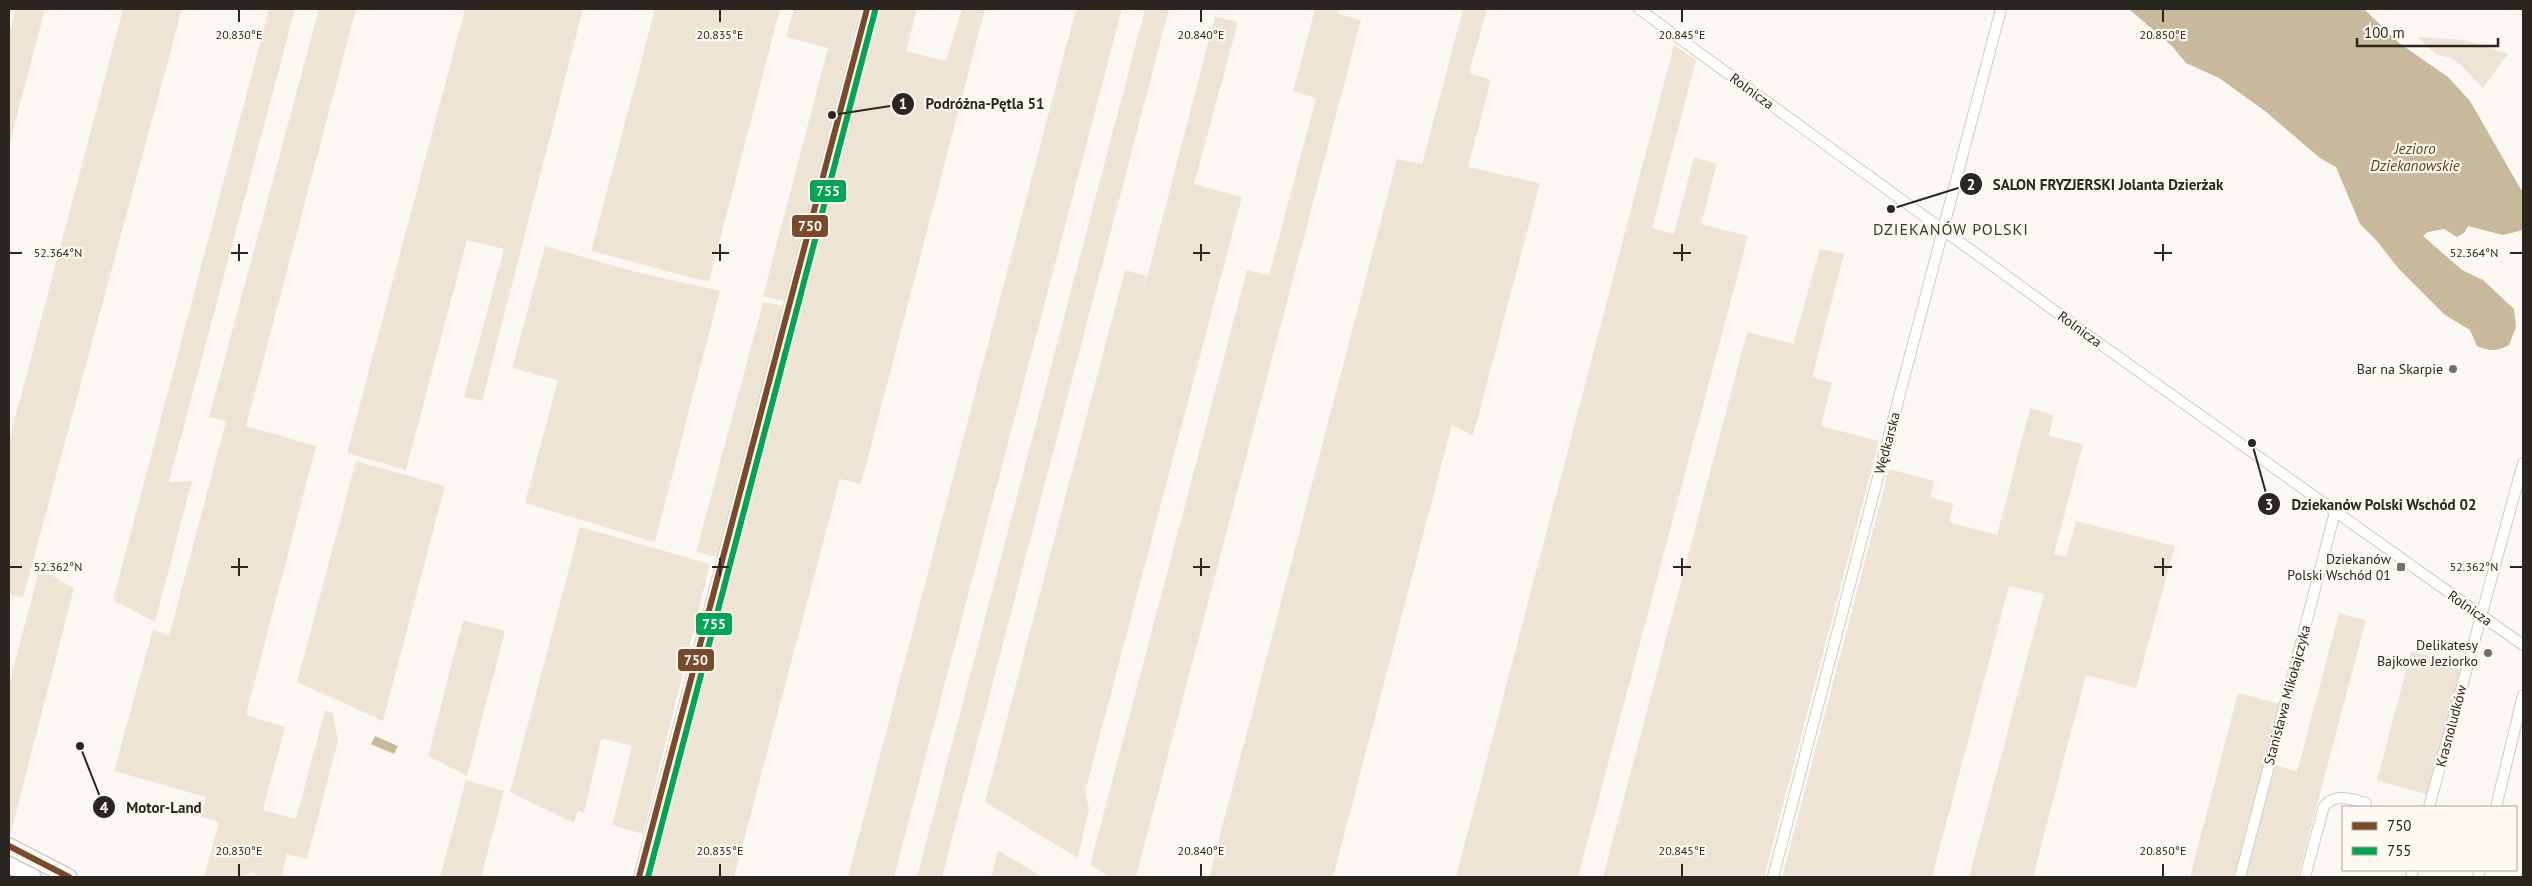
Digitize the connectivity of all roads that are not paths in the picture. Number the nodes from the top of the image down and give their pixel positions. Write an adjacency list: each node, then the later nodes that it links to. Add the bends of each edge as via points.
1 (867, 9): 17 (street)
2 (1640, 9): 4 (street, Rolnicza)
3 (2001, 9): 4 (street, Wędkarska)
4 (1943, 229): 6 (street, Rolnicza); 18 (street, Wędkarska)
5 (2523, 463): 7 (street, Krasnoludków)
6 (2335, 512): 7 (street, Rolnicza); 19 (street, Stanisława Mikołajczyka)
7 (2481, 616): 8 (street, Rolnicza); 11 (street, Krasnoludków)
8 (2523, 645)
9 (2523, 695): 12 (street)
10 (2366, 803): 20 (street, via 2340,797 2324,806)
11 (2430, 806)
12 (2496, 806)
13 (9, 846): 16 (highway)
14 (9, 864): 15 (highway)
15 (33, 877)
16 (68, 877)
17 (639, 877)
18 (1773, 877)
19 (2240, 877)
20 (2305, 877)

